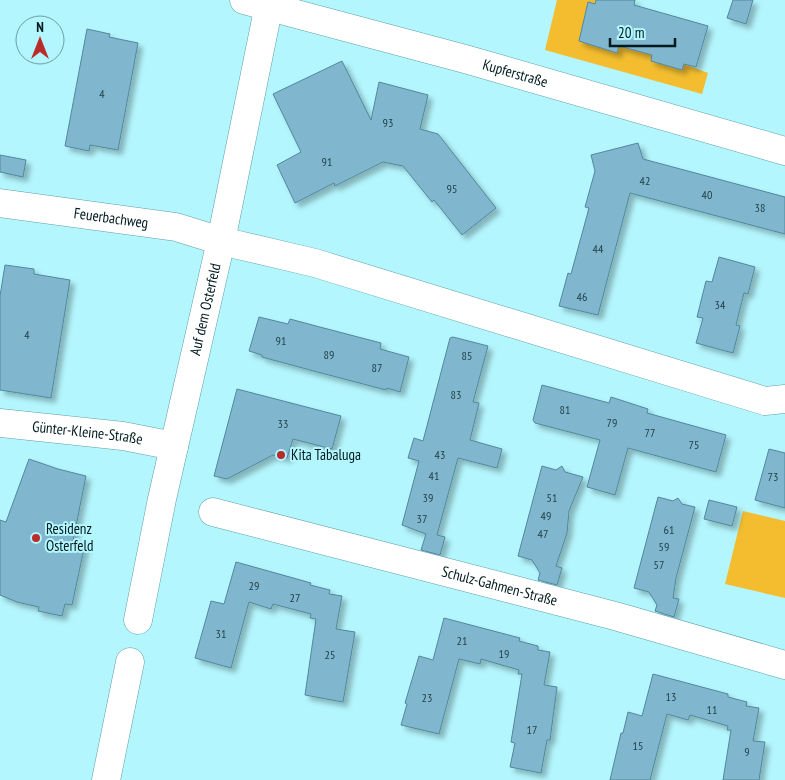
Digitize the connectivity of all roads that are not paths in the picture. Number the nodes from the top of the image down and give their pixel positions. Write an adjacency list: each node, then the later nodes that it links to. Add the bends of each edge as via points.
1 (261, 2): 2 (street, Kupferstraße); 4 (street, Auf dem Osterfeld)
2 (785, 151)
3 (0, 203): 4 (street, Feuerbachweg, via 176,228)
4 (221, 241): 5 (street, via 316,264 765,401); 7 (street, Auf dem Osterfeld)
5 (785, 399)
6 (0, 423): 7 (street, Günter-Kleine-Straße, via 123,436)
7 (174, 446): 9 (street, Auf dem Osterfeld)
8 (213, 512): 11 (street, Schulz-Gahmen-Straße, via 615,616)
9 (138, 620)
10 (130, 662): 12 (street)
11 (785, 665)
12 (106, 780)

